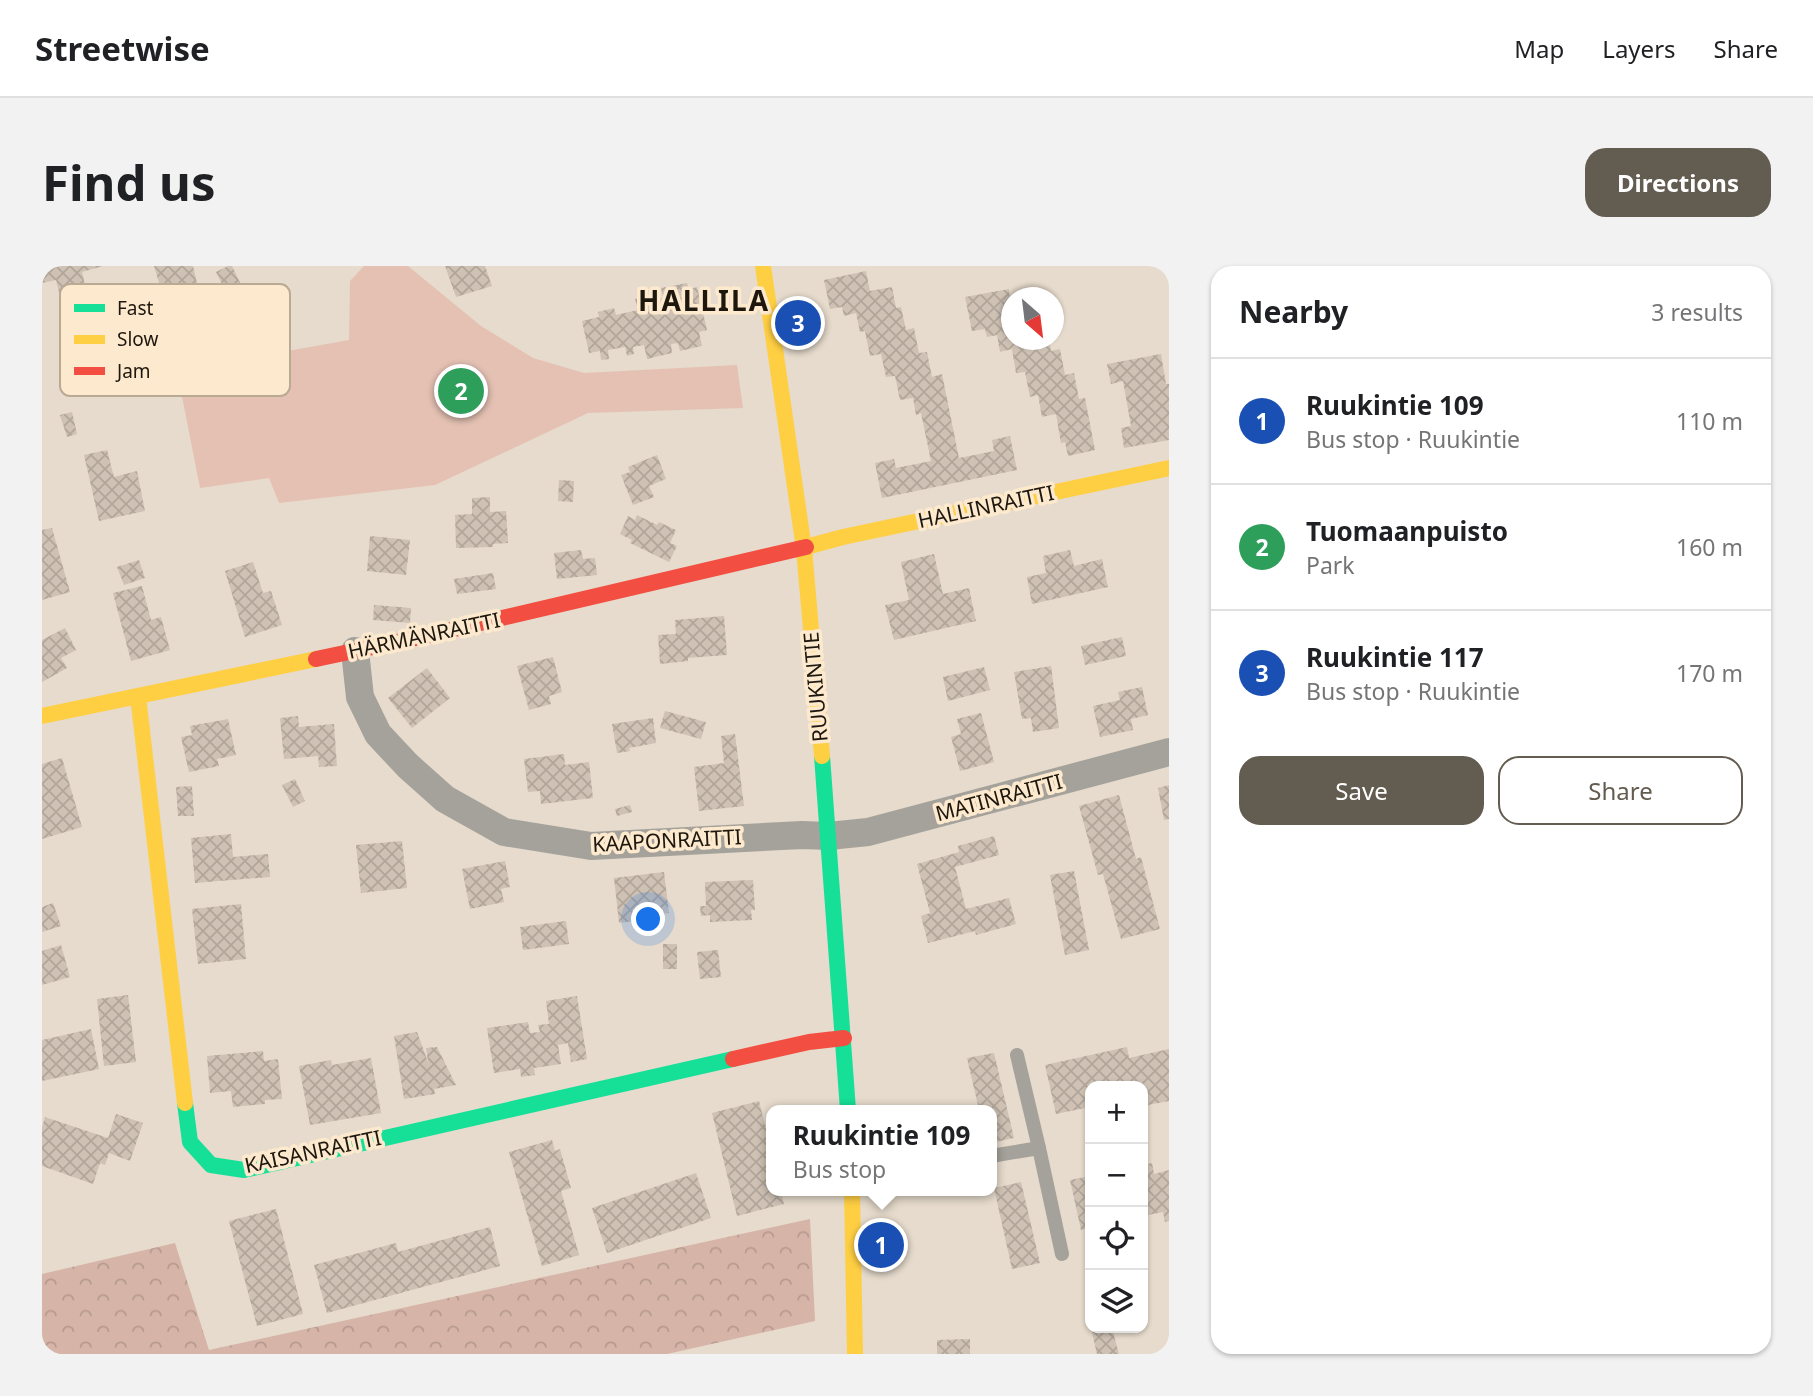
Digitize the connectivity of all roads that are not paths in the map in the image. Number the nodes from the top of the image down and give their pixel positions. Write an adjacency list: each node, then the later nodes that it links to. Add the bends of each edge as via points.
1 (763, 266): 3 (street, RUUKINTIE)
2 (1169, 468): 3 (street, HALLINRAITTI)
3 (804, 549): 4 (street, HÄRMÄNRAITTI); 8 (street, RUUKINTIE)
4 (355, 651): 5 (street, HÄRMÄNRAITTI); 8 (street, KAAPONRAITTI, via 360,697 378,734 445,799 504,832 591,846)
5 (138, 696): 6 (street, HÄRMÄNRAITTI); 9 (street, KAISANRAITTI, via 190,1142 211,1165 244,1170 809,1042)
6 (42, 716)
7 (1169, 752): 8 (street, MATINRAITTI, via 868,832)
8 (829, 836): 9 (street, RUUKINTIE)
9 (844, 1038): 11 (street, RUUKINTIE)
10 (1017, 1055): 12 (lane)
11 (848, 1105)
12 (1039, 1148): 13 (lane); 15 (lane)
13 (997, 1155)
14 (852, 1196): 16 (street)
15 (1062, 1254)
16 (855, 1354)

